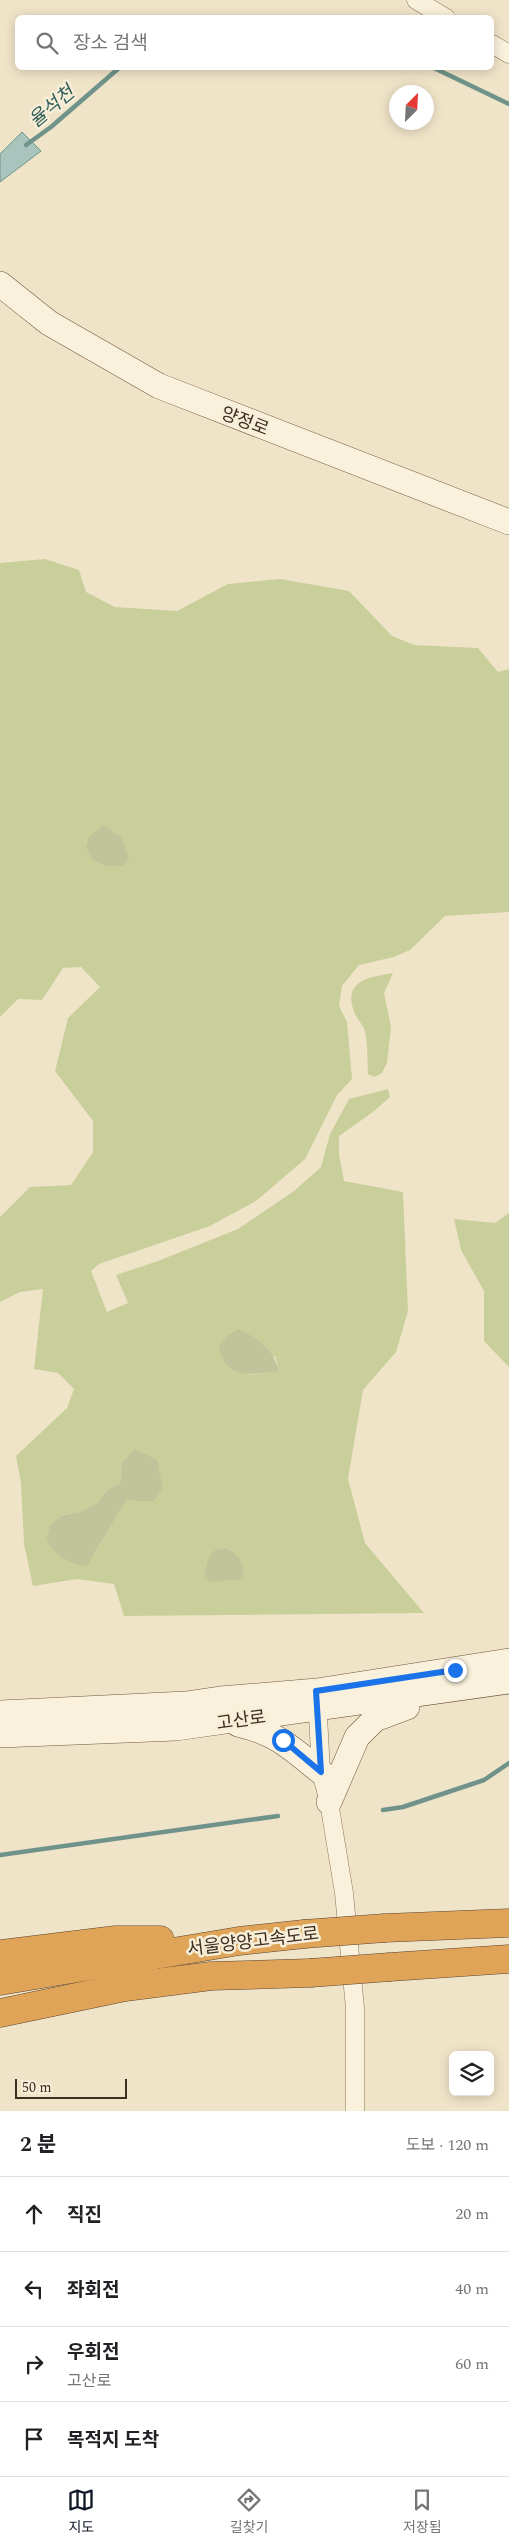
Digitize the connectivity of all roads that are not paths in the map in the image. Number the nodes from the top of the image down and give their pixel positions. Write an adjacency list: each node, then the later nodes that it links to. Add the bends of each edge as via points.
1 (416, 0): 2 (street)
2 (441, 15)
3 (494, 45): 4 (street)
4 (509, 54)
5 (0, 284): 6 (street, 양정로, via 49,323 158,386)
6 (509, 522)
7 (509, 1661): 10 (street, 고산로)
8 (509, 1681): 9 (street, 고산로)
9 (459, 1689): 10 (street, 고산로); 15 (street, via 375,1719 358,1737)
10 (317, 1700): 11 (street, 고산로, via 220,1699 186,1704); 12 (street, 고산로); 14 (street)
11 (0, 1712)
12 (228, 1721): 13 (street, 고산로, via 176,1728); 14 (street, via 283,1740)
13 (0, 1735)
14 (321, 1772): 15 (street)
15 (329, 1802): 24 (street, via 344,1892 355,2008)
16 (509, 1923): 17 (highway, 서울양양고속도로, bridge, via 384,1928)
17 (238, 1940): 18 (highway, via 116,1940); 20 (highway, 서울양양고속도로)
18 (0, 1954)
19 (509, 1959): 21 (highway, 서울양양고속도로, bridge, via 310,1973 211,1976 125,1987)
20 (0, 1982)
21 (54, 2002): 22 (highway, 서울양양고속도로); 23 (highway)
22 (0, 2013)
23 (0, 2018)
24 (355, 2111)

